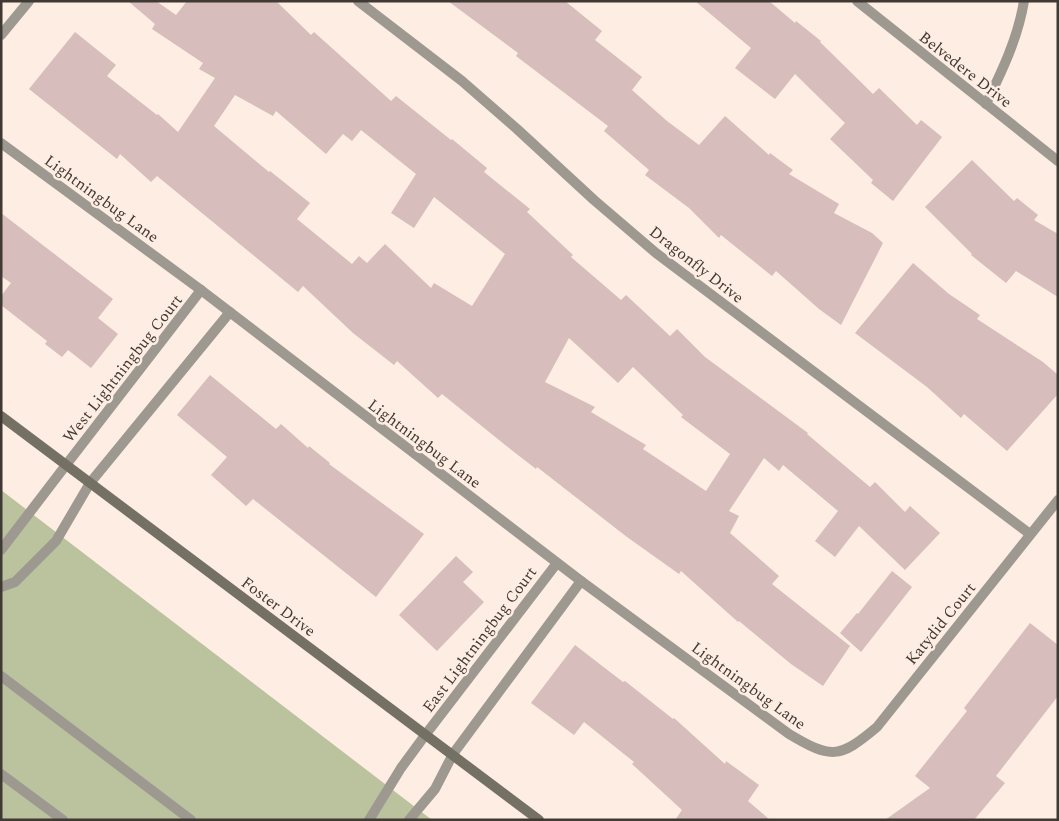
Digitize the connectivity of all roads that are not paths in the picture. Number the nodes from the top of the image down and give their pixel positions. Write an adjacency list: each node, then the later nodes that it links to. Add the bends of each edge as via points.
1 (28, 1): 5 (street)
2 (358, 1): 15 (street, Dragonfly Drive, via 462,81 656,253)
3 (857, 1): 6 (street, Belvedere Drive)
4 (1024, 1): 6 (street, via 1005,65)
5 (1, 35)
6 (986, 104): 8 (street, Belvedere Drive)
7 (1, 143): 9 (street, Lightningbug Lane)
8 (1058, 161)
9 (201, 290): 10 (street, Lightningbug Lane); 12 (street, West Lightningbug Court)
10 (230, 312): 13 (street); 17 (street, Lightningbug Lane)
11 (1, 416): 12 (street, Foster Drive)
12 (66, 465): 13 (street, Foster Drive); 16 (street, West Lightningbug Court)
13 (90, 483): 19 (street, via 56,540 15,582); 21 (street, Foster Drive)
14 (1058, 500): 15 (street, Katydid Court)
15 (1030, 534): 22 (street, Katydid Court, via 876,727 856,744)
16 (1, 550)
17 (557, 563): 18 (street, Lightningbug Lane); 21 (street, East Lightningbug Court)
18 (580, 581): 22 (street, Lightningbug Lane, via 790,734 814,749); 23 (street)
19 (1, 587)
20 (1, 676): 26 (street)
21 (426, 734): 23 (street, Foster Drive); 27 (street, East Lightningbug Court, via 400,768)
22 (837, 753)
23 (453, 754): 28 (street, via 435,789); 29 (street, Foster Drive)
24 (1, 774): 25 (street)
25 (63, 820)
26 (191, 820)
27 (369, 820)
28 (409, 820)
29 (539, 820)

